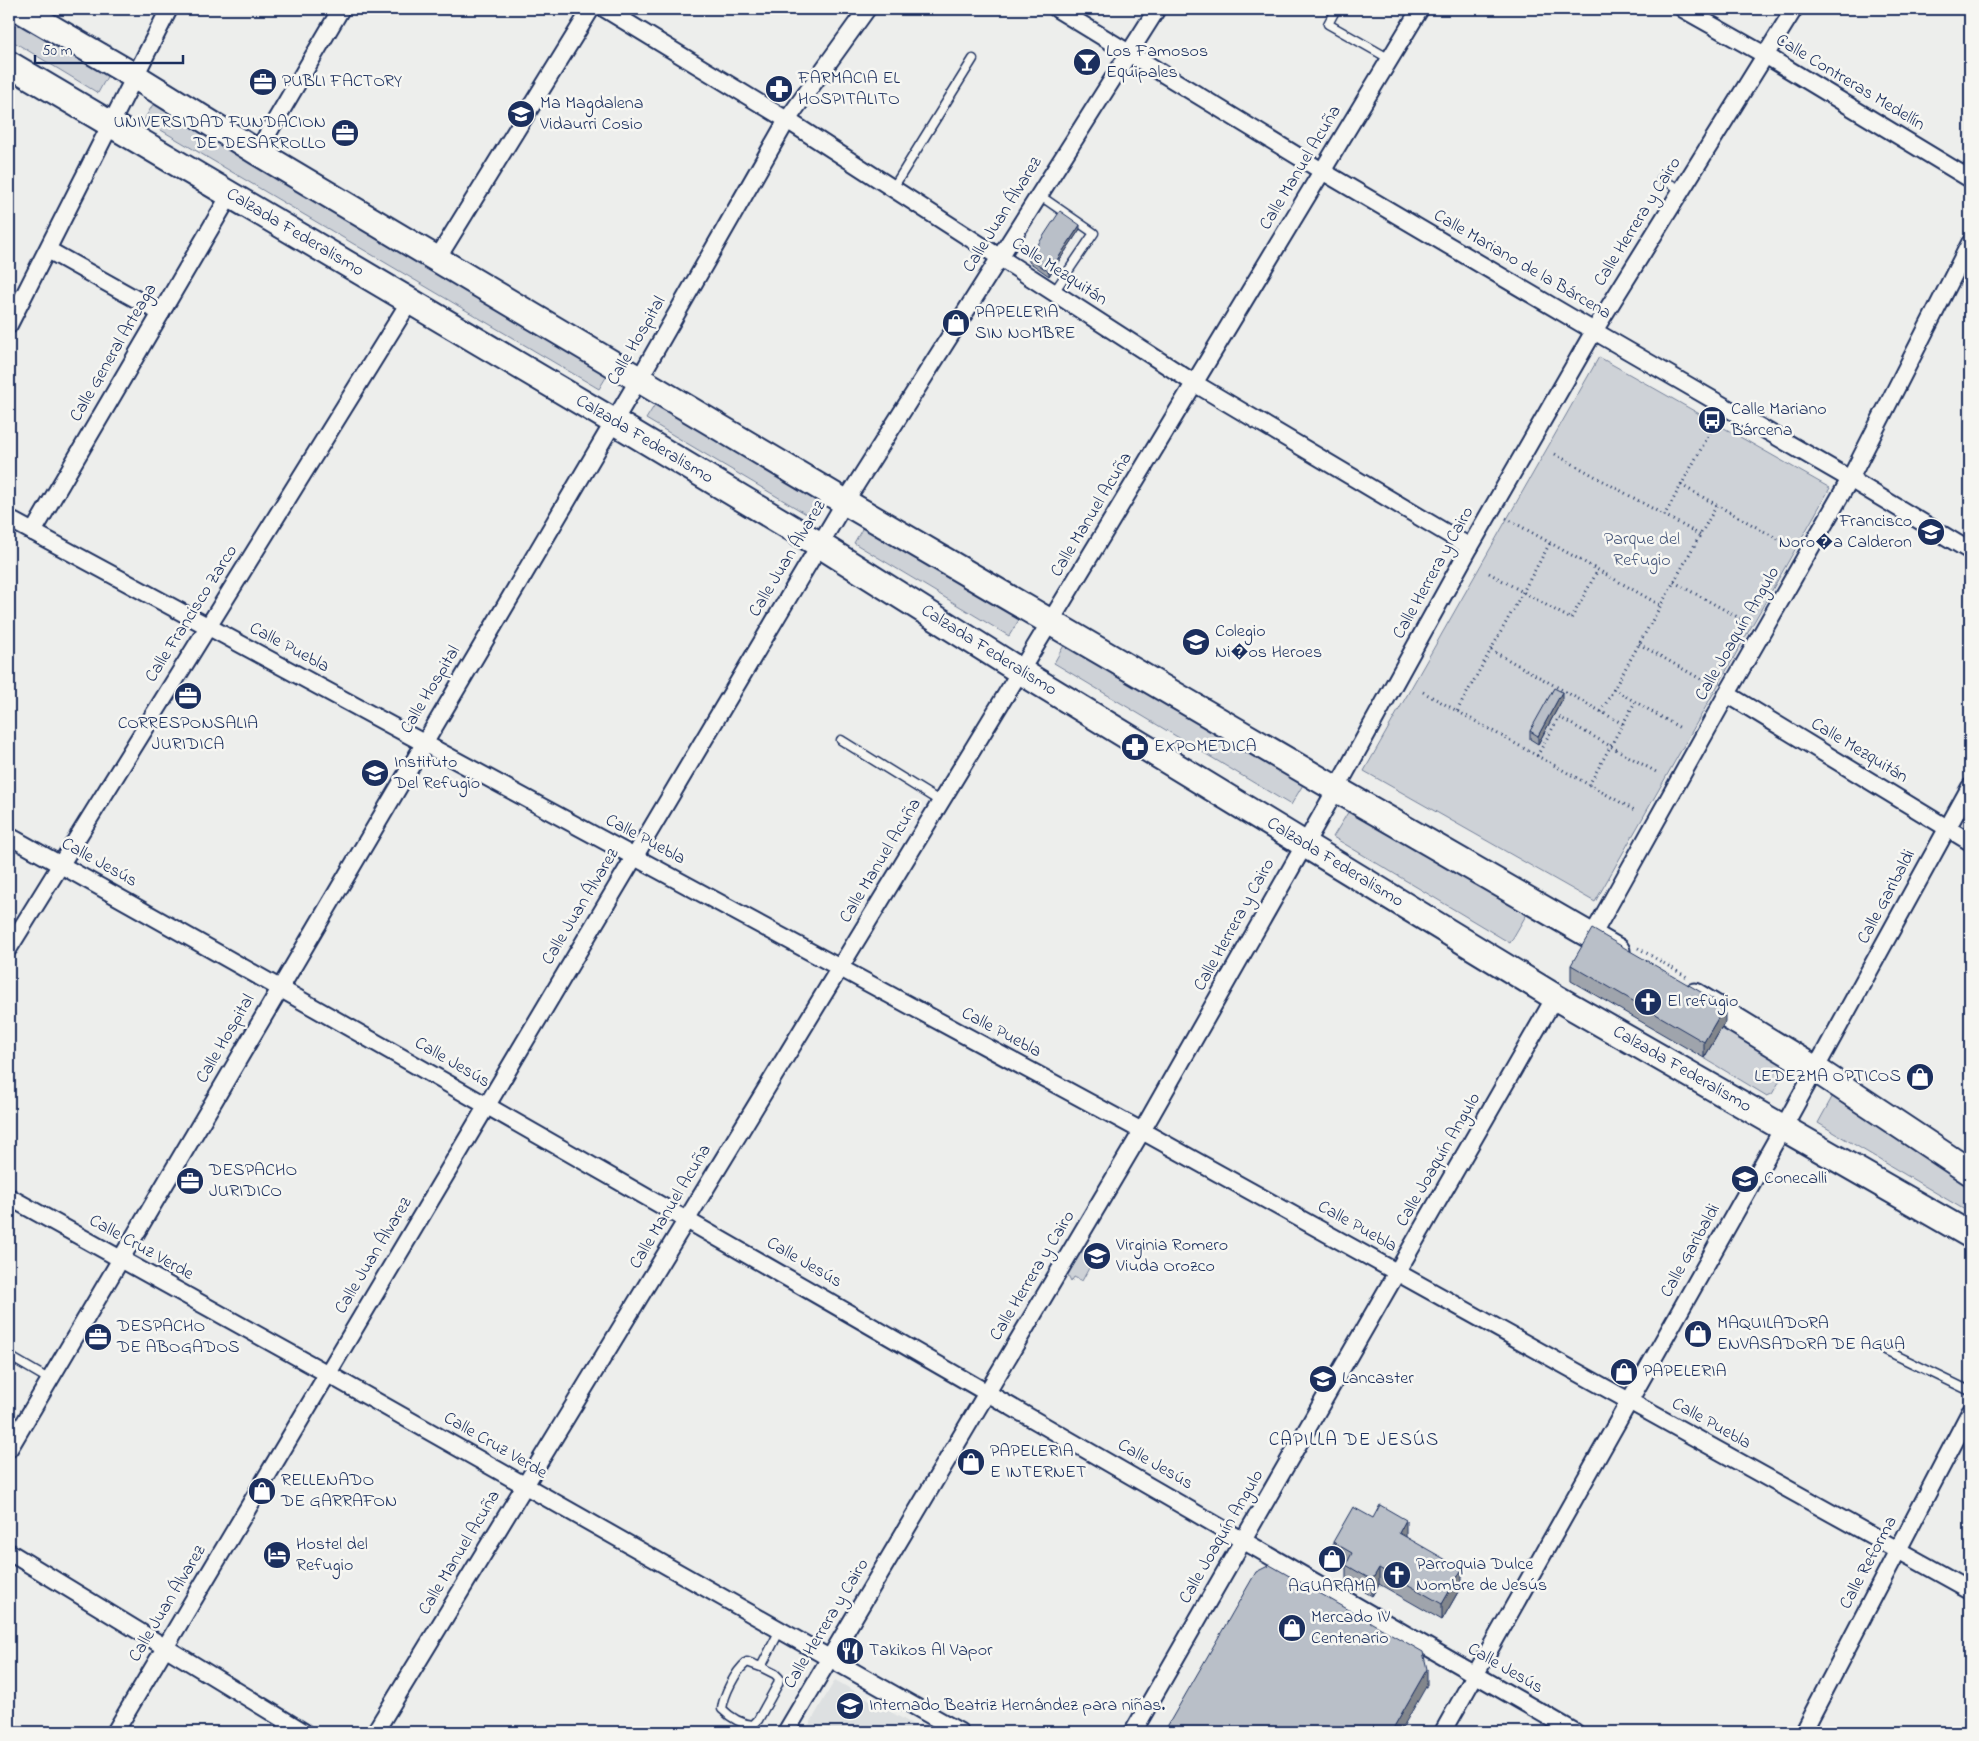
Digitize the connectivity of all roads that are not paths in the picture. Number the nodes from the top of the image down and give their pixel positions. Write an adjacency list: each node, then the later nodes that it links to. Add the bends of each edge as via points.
1 (19, 9): 18 (main road)
2 (169, 9): 18 (street)
3 (341, 9): 21 (street)
4 (591, 9): 32 (street)
5 (605, 9): 19 (street, Calle Mezquitán)
6 (866, 9): 19 (street, Calle Hospital)
7 (1058, 9): 13 (street, Calle Mariano de la Bárcena)
8 (1158, 9): 13 (street, Calle Juan Álvarez)
9 (1336, 9): 16 (lane, via 1328,24)
10 (1420, 9): 16 (street, Calle Manuel Acuña)
11 (1683, 9): 14 (street, Calle Contreras Medellín)
12 (1794, 9): 14 (street, Calle Herrera y Cairo)
13 (1130, 53): 22 (street, Calle Mariano de la Bárcena); 28 (street, Calle Juan Álvarez)
14 (1765, 55): 23 (street, Calle Contreras Medellín); 26 (street, Calle Herrera y Cairo)
15 (973, 58): 25 (lane)
16 (1390, 59): 22 (street, Calle Manuel Acuña)
17 (9, 64): 20 (main road, Calzada Federalismo)
18 (136, 77): 20 (street); 21 (main road)
19 (787, 120): 25 (street, Calle Mezquitán); 38 (street, Calle Hospital)
20 (111, 124): 27 (main road, Calzada Federalismo); 30 (street)
21 (257, 152): 32 (main road)
22 (1322, 171): 37 (street, Calle Mariano de la Bárcena); 39 (street, Calle Manuel Acuña)
23 (1970, 178)
24 (1661, 179): 26 (lane)
25 (893, 188): 31 (street, Calle Mezquitán)
26 (1682, 190): 37 (street, Calle Herrera y Cairo)
27 (230, 195): 34 (main road, Calzada Federalismo); 35 (street, Calle General Arteaga)
28 (1039, 195): 31 (street, Calle Juan Álvarez); 33 (lane, via 1094,233)
29 (1970, 243): 41 (street, Calle Joaquín Angulo)
30 (48, 250): 35 (street); 36 (street)
31 (1000, 257): 33 (street, Calle Mezquitán); 42 (street, Calle Juan Álvarez)
32 (437, 259): 38 (main road)
33 (1054, 292): 39 (street, Calle Mezquitán)
34 (410, 301): 40 (main road, Calzada Federalismo); 49 (street, Calle Francisco Zarco)
35 (160, 313): 44 (street, Calle General Arteaga)
36 (9, 325)
37 (1594, 331): 41 (street, Calle Mariano de la Bárcena); 46 (street, Calle Herrera y Cairo)
38 (638, 379): 40 (street, Calle Hospital); 42 (main road)
39 (1194, 383): 46 (street, Calle Mezquitán); 48 (street, Calle Manuel Acuña)
40 (613, 421): 45 (main road, Calzada Federalismo); 53 (street, Calle Hospital)
41 (1850, 479): 47 (street, Calle Mariano de la Bárcena); 51 (street, Calle Joaquín Angulo)
42 (845, 502): 45 (street, Calle Juan Álvarez); 48 (main road)
43 (9, 519): 44 (street, Calle Puebla)
44 (33, 532): 49 (street, Calle Puebla)
45 (820, 546): 50 (main road, Calzada Federalismo); 61 (street, Calle Juan Álvarez)
46 (1470, 548): 55 (street, Calle Herrera y Cairo)
47 (1970, 551)
48 (1050, 622): 50 (street, Calle Manuel Acuña); 55 (main road)
49 (207, 626): 53 (street, Calle Puebla); 62 (street, Calle Francisco Zarco)
50 (1020, 671): 56 (street, Calle Manuel Acuña); 60 (main road, Calzada Federalismo)
51 (1727, 694): 57 (street, Calle Mezquitán); 63 (street, Calle Joaquín Angulo)
52 (841, 740): 56 (lane)
53 (423, 743): 61 (street, Calle Puebla); 68 (street, Calle Hospital)
54 (1970, 787): 57 (street, Calle Garibaldi)
55 (1336, 789): 60 (street, Calle Herrera y Cairo); 63 (main road)
56 (941, 802): 66 (street, Calle Manuel Acuña)
57 (1947, 827): 59 (street, Calle Mezquitán); 70 (street, Calle Garibaldi)
58 (9, 836): 62 (street, Calle Jesús)
59 (1970, 842)
60 (1304, 844): 69 (main road, Calzada Federalismo); 73 (street, Calle Herrera y Cairo)
61 (634, 857): 66 (street, Calle Puebla); 71 (street, Calle Juan Álvarez)
62 (61, 865): 64 (street, Calle Francisco Zarco); 68 (street, Calle Jesús)
63 (1592, 936): 65 (main road)
64 (9, 948)
65 (1634, 960)
66 (839, 968): 73 (street, Calle Puebla); 76 (street, Calle Manuel Acuña)
67 (1677, 985): 70 (main road)
68 (280, 987): 71 (street, Calle Jesús); 78 (street, Calle Hospital)
69 (1555, 997): 72 (main road, Calzada Federalismo); 79 (street, Calle Joaquín Angulo)
70 (1815, 1069): 72 (street, Calle Garibaldi); 74 (main road)
71 (486, 1106): 76 (street, Calle Jesús); 82 (street, Calle Juan Álvarez)
72 (1783, 1128): 77 (main road, Calzada Federalismo); 86 (street, Calle Garibaldi)
73 (1142, 1131): 79 (street, Calle Puebla); 85 (street, Calle Herrera y Cairo)
74 (1970, 1172)
75 (9, 1197): 78 (street, Calle Cruz Verde)
76 (687, 1219): 85 (street, Calle Jesús); 89 (street, Calle Manuel Acuña)
77 (1970, 1235)
78 (120, 1259): 82 (street, Calle Cruz Verde); 83 (street, Calle Hospital)
79 (1397, 1272): 86 (street, Calle Puebla); 90 (street, Calle Joaquín Angulo)
80 (1881, 1348): 84 (lane)
81 (9, 1356): 83 (lane)
82 (328, 1374): 89 (street, Calle Cruz Verde); 95 (street, Calle Juan Álvarez)
83 (50, 1380): 88 (street, Calle Hospital)
84 (1970, 1391)
85 (988, 1392): 90 (street, Calle Jesús); 96 (street, Calle Herrera y Cairo)
86 (1630, 1402): 91 (street, Calle Puebla); 98 (street, Calle Garibaldi)
87 (1970, 1412): 91 (street, Calle Reforma)
88 (9, 1449)
89 (524, 1486): 94 (street, Calle Cruz Verde); 101 (street, Calle Manuel Acuña)
90 (1244, 1540): 98 (street, Calle Jesús); 104 (street, Calle Joaquín Angulo)
91 (1898, 1550): 93 (street, Calle Puebla); 107 (street, Calle Reforma)
92 (9, 1552): 95 (street)
93 (1970, 1590)
94 (780, 1630): 96 (street, Calle Cruz Verde); 97 (lane)
95 (165, 1648): 99 (street, Calle Juan Álvarez); 100 (street)
96 (830, 1658): 102 (street, Calle Herrera y Cairo); 103 (street, Calle Cruz Verde)
97 (761, 1667): 97 (lane, via 747,1662 741,1667 723,1700 722,1709 728,1716 747,1725 758,1720 778,1684 779,1678)
98 (1476, 1675): 105 (street, Calle Garibaldi); 106 (street, Calle Jesús)
99 (115, 1732)
100 (304, 1732)
101 (375, 1732)
102 (786, 1732)
103 (960, 1732)
104 (1133, 1732)
105 (1443, 1732)
106 (1575, 1732)
107 (1803, 1732)

